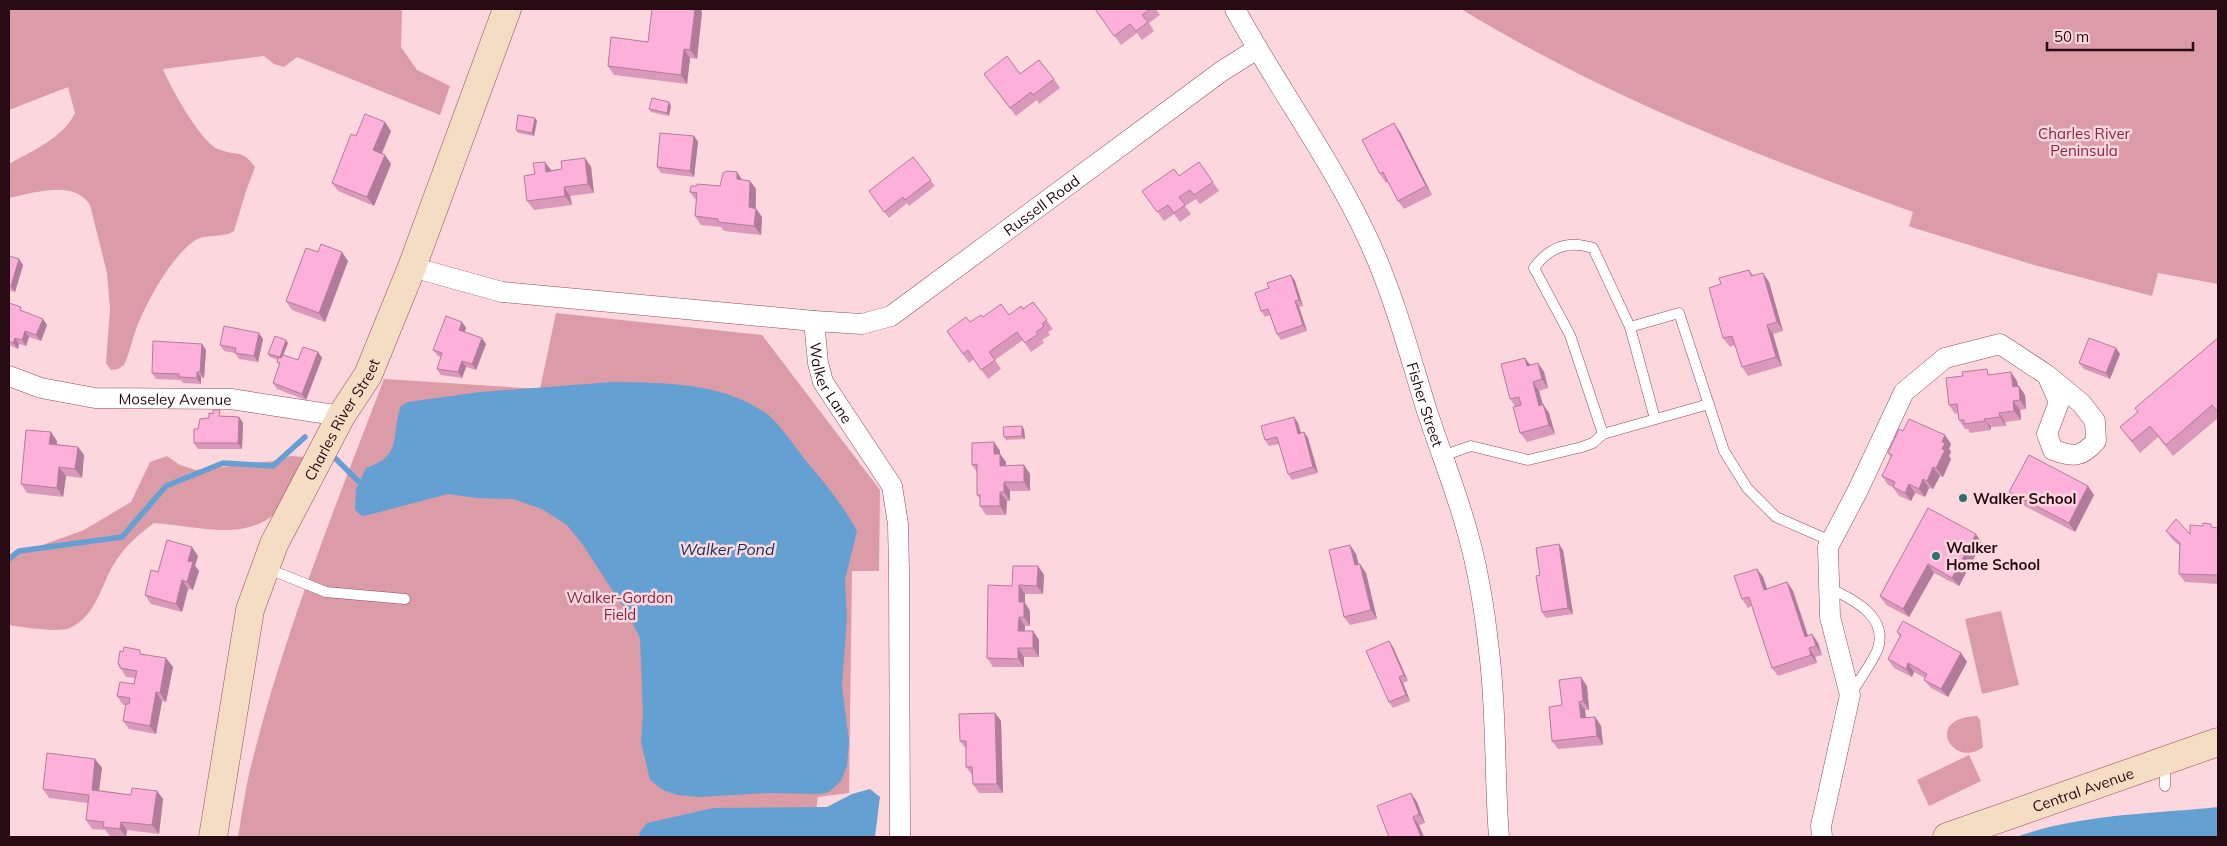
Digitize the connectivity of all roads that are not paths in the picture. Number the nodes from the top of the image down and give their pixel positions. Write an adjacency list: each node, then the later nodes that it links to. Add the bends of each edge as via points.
1 (507, 9): 4 (street, Charles River Street)
2 (1236, 9): 3 (street, Fisher Street)
3 (1257, 49): 5 (street, Russell Road, via 1222,71 891,316 862,324); 13 (street, Fisher Street, via 1355,212 1375,254 1397,309)
4 (412, 267): 5 (street, Walker Lane, via 502,292); 10 (street, Charles River Street, via 368,375)
5 (814, 321): 21 (street, Walker Lane, via 823,382 892,486 898,524)
6 (1630, 327): 9 (lane, via 1679,312); 11 (lane); 12 (lane, via 1593,248 1579,243 1556,247 1534,268 1570,335)
7 (2047, 375): 14 (street, via 2000,344 1945,358 1904,392)
8 (9, 376): 10 (street, Moseley Avenue, via 41,388 95,398 231,398)
9 (1709, 404): 11 (lane); 14 (lane, via 1724,451 1747,488 1776,517)
10 (342, 416): 15 (street, Charles River Street, via 274,544)
11 (1655, 419): 12 (lane)
12 (1603, 434): 13 (lane, via 1582,447 1528,460 1471,446)
13 (1442, 456): 22 (street, Fisher Street, via 1470,539 1489,650 1494,695)
14 (1831, 541): 16 (street, via 1828,547)
15 (265, 568): 17 (lane, via 326,592); 20 (street, Charles River Street, via 250,610)
16 (1829, 588): 18 (street, via 1830,617); 18 (lane, via 1854,599 1865,608 1879,631 1876,651)
17 (405, 600)
18 (1850, 695): 23 (street)
19 (2218, 742): 24 (street, Central Avenue, via 2165,773)
20 (213, 837)
21 (900, 837)
22 (1499, 837)
23 (1822, 837)
24 (1947, 837)

